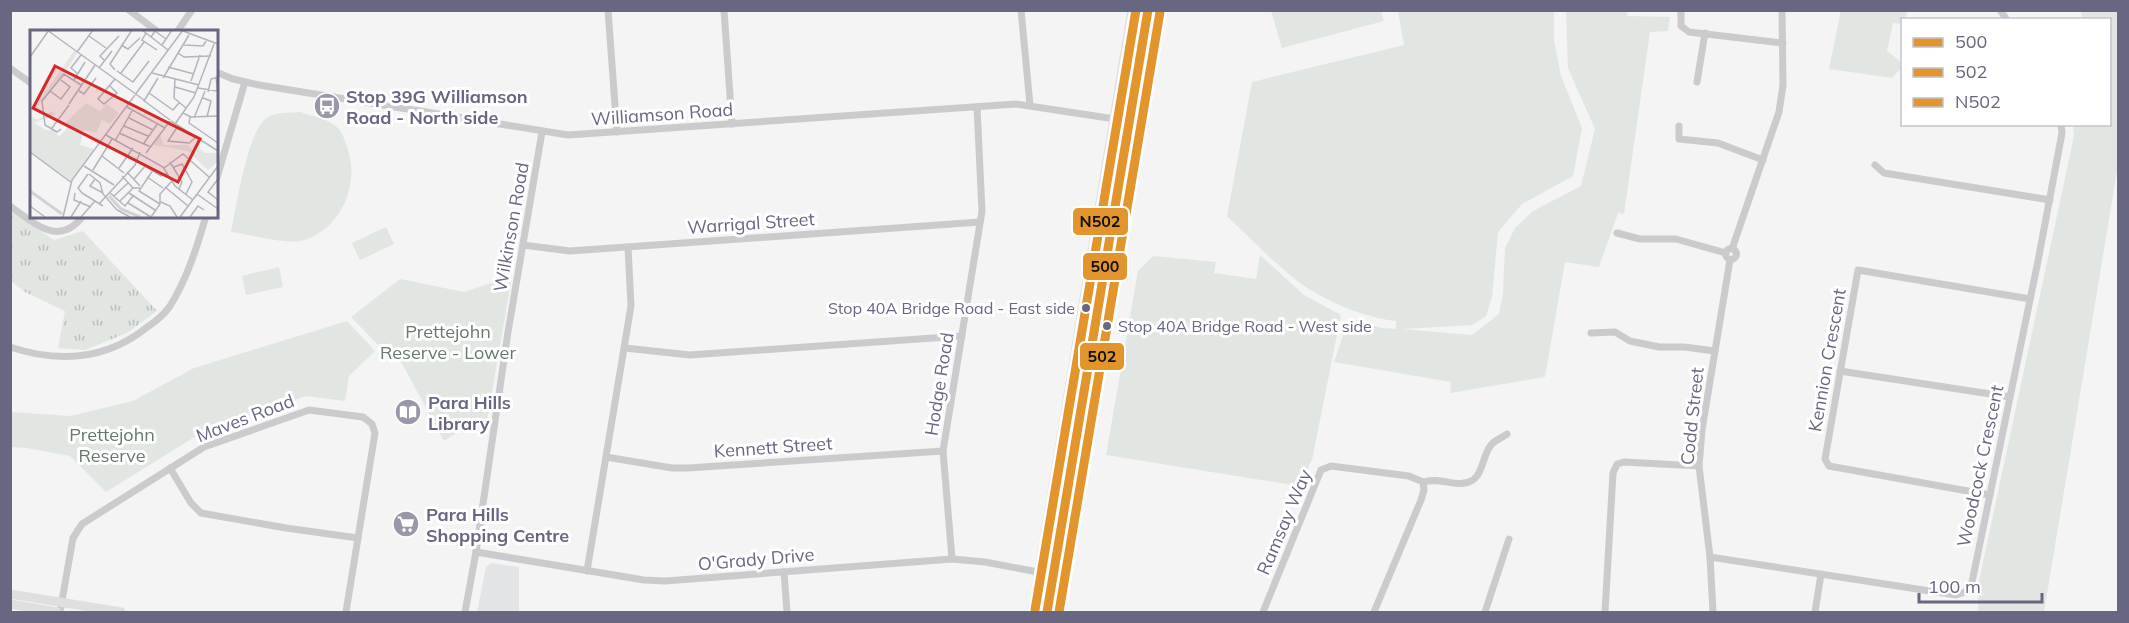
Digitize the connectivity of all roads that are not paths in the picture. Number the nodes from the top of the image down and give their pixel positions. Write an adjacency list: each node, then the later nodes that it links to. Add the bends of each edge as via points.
1 (129, 10): 10 (street)
2 (192, 10): 11 (street)
3 (608, 10): 27 (street)
4 (724, 10): 23 (street)
5 (1021, 10): 19 (street)
6 (1132, 10): 21 (main road)
7 (1148, 10): 22 (main road)
8 (1681, 10): 12 (street, via 1682,26 1689,32)
9 (1782, 10): 13 (street, Codd Street)
10 (155, 30)
11 (178, 30)
12 (1705, 33): 13 (street); 17 (street)
13 (1783, 43): 28 (street, Codd Street, via 1779,112)
14 (10, 68): 18 (street)
15 (218, 73): 16 (street, Williamson Road)
16 (245, 82): 26 (street, Williamson Road); 30 (street)
17 (1696, 82)
18 (30, 83)
19 (1030, 105): 20 (street, Williamson Road); 21 (street, Williamson Road)
20 (977, 107): 23 (street, Williamson Road); 35 (street, Hodge Road)
21 (1114, 119): 22 (main road); 40 (main road)
22 (1130, 122): 41 (main road)
23 (732, 124): 27 (street, Williamson Road)
24 (1679, 126): 28 (street, via 1679,139 1718,143)
25 (2061, 126): 31 (street, Woodcock Crescent)
26 (542, 132): 27 (street, Williamson Road); 37 (street, Wilkinson Road)
27 (617, 132)
28 (1762, 160): 39 (street, Codd Street)
29 (1875, 165): 31 (street, via 1884,173)
30 (218, 174)
31 (2050, 200): 42 (street, Woodcock Crescent)
32 (10, 206): 33 (street, via 53,232 67,230)
33 (81, 218)
34 (205, 218): 45 (street, via 190,268 170,306 129,340 106,351 70,358)
35 (981, 222): 38 (street, Warrigal Street); 44 (street, Hodge Road)
36 (1617, 234): 39 (street, via 1640,239 1676,239)
37 (523, 245): 38 (street, Warrigal Street, via 562,251); 59 (street, Wilkinson Road)
38 (628, 247): 46 (street, via 631,298)
39 (1729, 254): 47 (street, Codd Street)
40 (1092, 259): 41 (main road); 64 (main road)
41 (1106, 260): 65 (main road)
42 (2030, 299): 48 (street, Kennion Crescent, via 1858,270); 49 (street, Woodcock Crescent)
43 (1591, 333): 47 (street, via 1615,332 1659,347)
44 (962, 336): 46 (street, via 690,355); 51 (street, Hodge Road)
45 (10, 347)
46 (625, 348): 52 (street)
47 (1715, 351): 53 (street, Codd Street)
48 (1840, 371): 49 (street); 56 (street, Kennion Crescent, via 1825,459 1829,466)
49 (2010, 397): 56 (street, Woodcock Crescent)
50 (1507, 434): 55 (street, Ramsay Way, via 1486,452 1473,480)
51 (943, 450): 52 (street, Kennett Street, via 688,468); 61 (street, Hodge Road)
52 (606, 457): 62 (street)
53 (1699, 466): 60 (street, Codd Street); 79 (street, via 1617,464 1613,472)
54 (170, 468): 57 (street, via 201,513); 57 (street, Maves Road, via 215,442 309,410 363,417 372,424 375,436); 69 (street, Maves Road, via 79,527 73,538)
55 (1423, 482): 76 (street, Ramsay Way, via 1409,476 1331,466 1321,470); 77 (street, via 1421,500)
56 (1990, 495): 66 (street, Woodcock Crescent, via 1971,587 1965,592 1956,595)
57 (358, 538): 71 (street, Maves Road)
58 (1509, 539): 78 (street)
59 (476, 552): 62 (street, O'Grady Drive); 72 (street, Wilkinson Road)
60 (1710, 557): 66 (street, Woodcock Crescent); 80 (street, Codd Street)
61 (952, 559): 63 (street, O'Grady Drive); 64 (street, O'Grady Drive)
62 (587, 570): 63 (street, O'Grady Drive, via 665,581)
63 (784, 572): 73 (street)
64 (1038, 572): 65 (main road); 74 (main road)
65 (1053, 574): 75 (main road)
66 (1821, 574): 81 (street)
67 (10, 594): 69 (main road)
68 (10, 604): 69 (main road)
69 (60, 609): 70 (main road)
70 (118, 612)
71 (346, 612)
72 (465, 612)
73 (787, 612)
74 (1032, 612)
75 (1047, 612)
76 (1263, 612)
77 (1374, 612)
78 (1485, 612)
79 (1605, 612)
80 (1713, 612)
81 (1815, 612)

